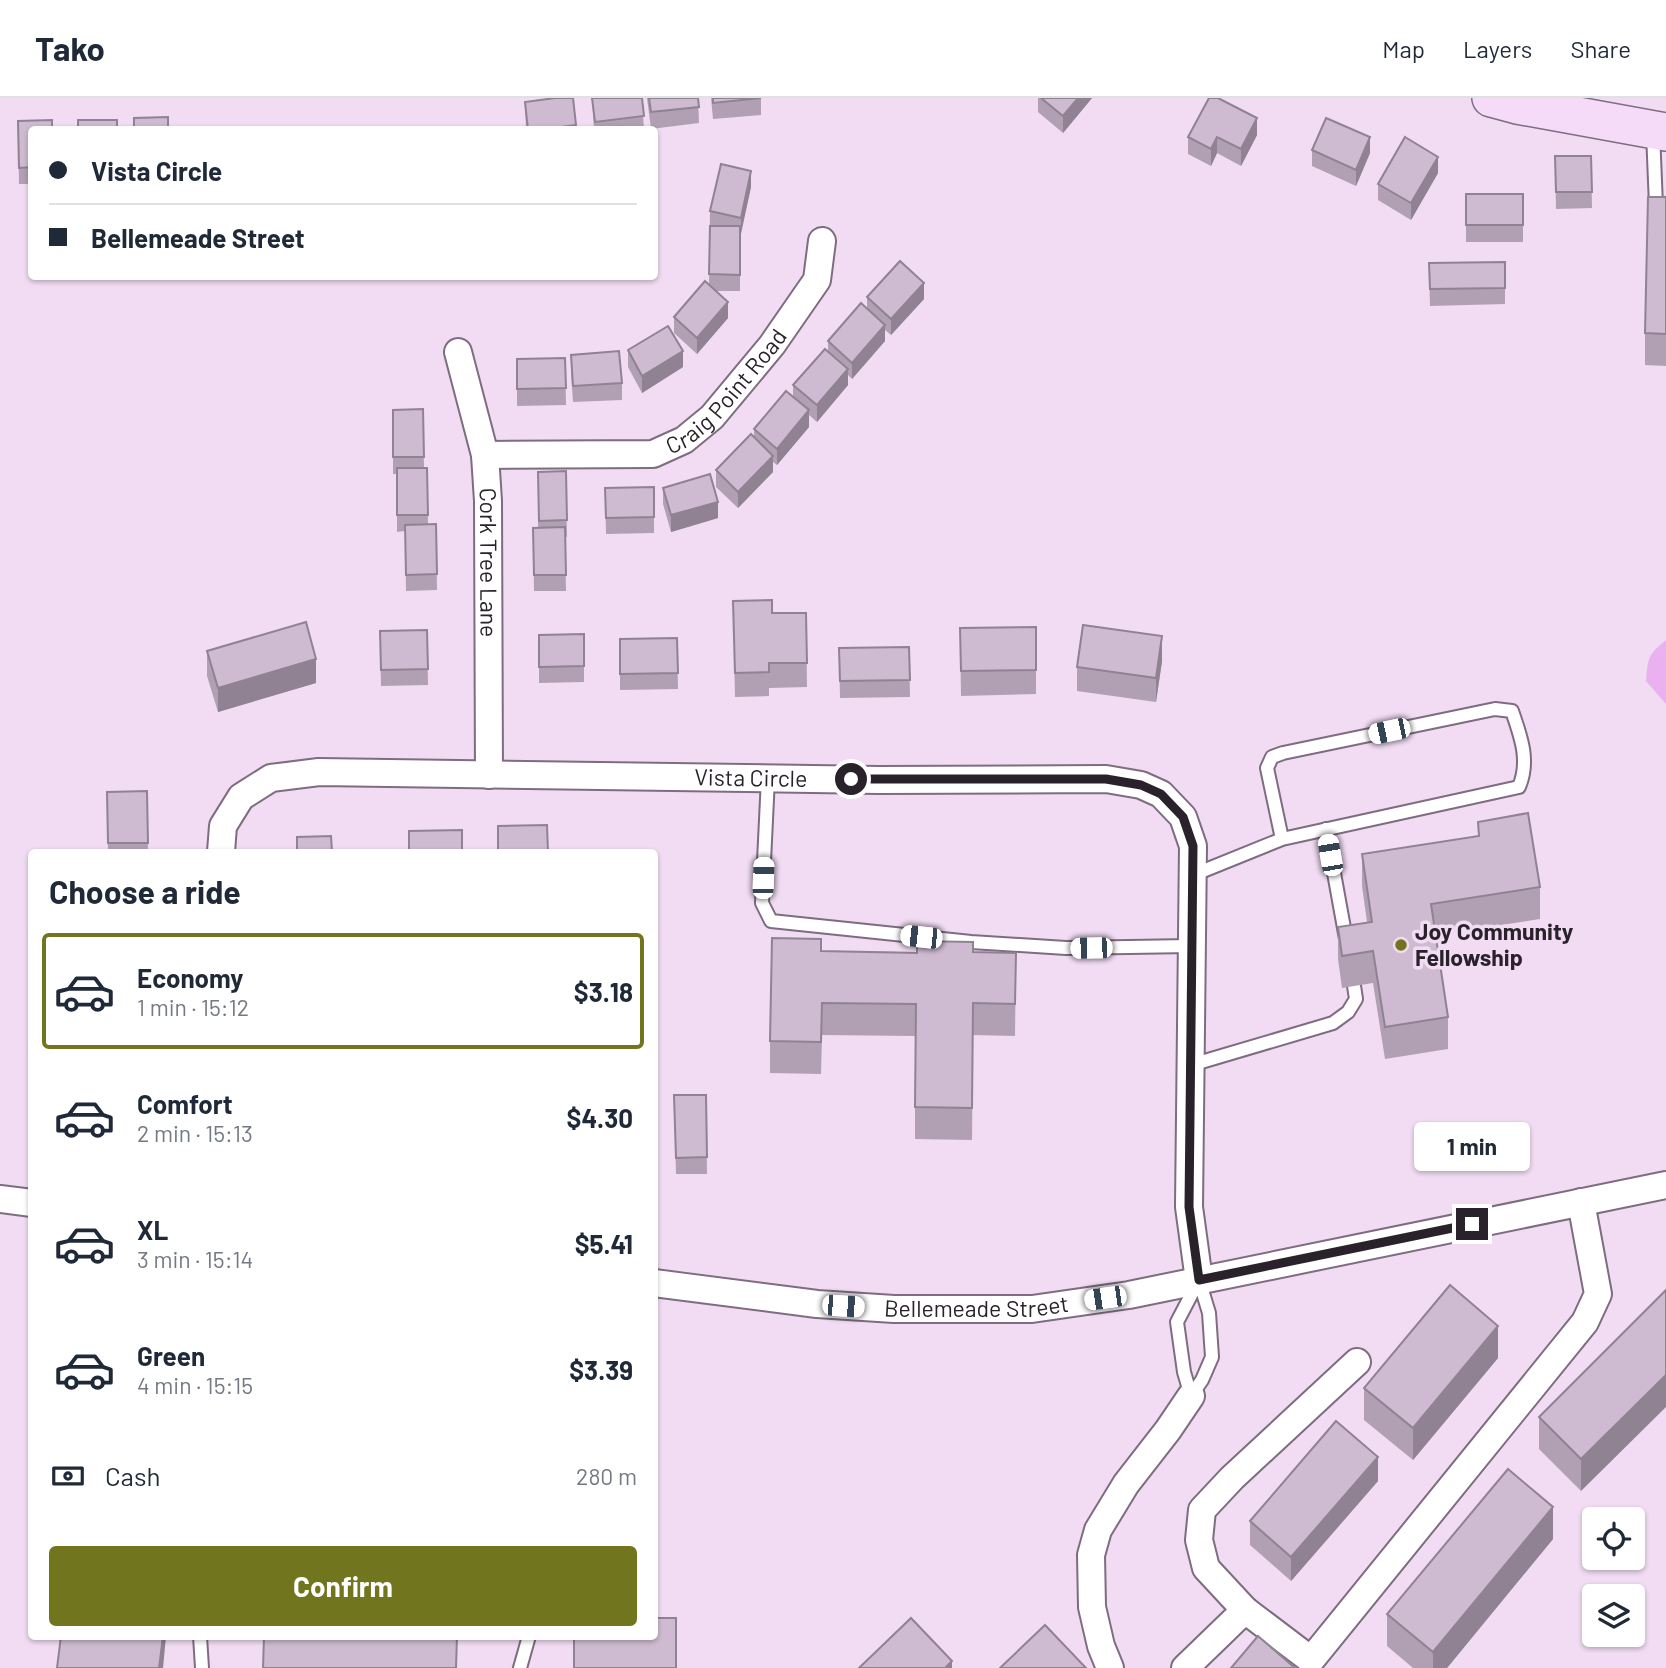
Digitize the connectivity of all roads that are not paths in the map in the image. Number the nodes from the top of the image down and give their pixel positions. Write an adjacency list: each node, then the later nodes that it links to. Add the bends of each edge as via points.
1 (1491, 98): 2 (main road)
2 (1659, 131): 3 (lane, via 1656,206)
3 (1666, 206)
4 (822, 241): 6 (street, Craig Point Road, via 817,281 712,417 684,440 653,454)
5 (458, 352): 6 (street, Cork Tree Lane)
6 (485, 455): 7 (street, Cork Tree Lane)
7 (489, 775): 8 (street, Vista Circle); 11 (street, Vista Circle, via 319,772 271,778 241,797 223,826)
8 (768, 778): 12 (street, Vista Circle, via 1106,779 1141,785 1161,794 1183,817 1193,846); 13 (lane, via 762,902 771,921 1066,948)
9 (1326, 829): 10 (lane); 10 (lane, via 1519,787 1525,774 1523,742 1512,711 1495,709 1272,757 1267,768); 14 (lane)
10 (1282, 839): 12 (lane)
11 (221, 849)
12 (1192, 876): 13 (street, Vista Circle)
13 (1191, 946): 16 (street, Vista Circle)
14 (1349, 957)
15 (1354, 986): 16 (lane, via 1356,999 1333,1023)
16 (1190, 1065): 21 (street, Vista Circle, via 1189,1207)
17 (1666, 1185): 20 (street, Bellemeade Street)
18 (0, 1199): 19 (street)
19 (28, 1202)
20 (1581, 1202): 21 (street, Bellemeade Street); 25 (street, via 1598,1294 1586,1322 1311,1660)
21 (1199, 1280): 22 (street, Bellemeade Street, via 1032,1309 817,1304); 24 (lane, via 1177,1322); 24 (lane, via 1209,1313 1212,1357)
22 (658, 1284)
23 (1357, 1362): 25 (street, via 1202,1510 1199,1540 1206,1569)
24 (1191, 1396): 30 (street, via 1125,1484 1098,1530 1091,1555 1092,1608)
25 (1245, 1610): 31 (street)
26 (200, 1640): 28 (lane)
27 (528, 1640): 29 (lane)
28 (202, 1668)
29 (520, 1668)
30 (1110, 1668)
31 (1185, 1668)

